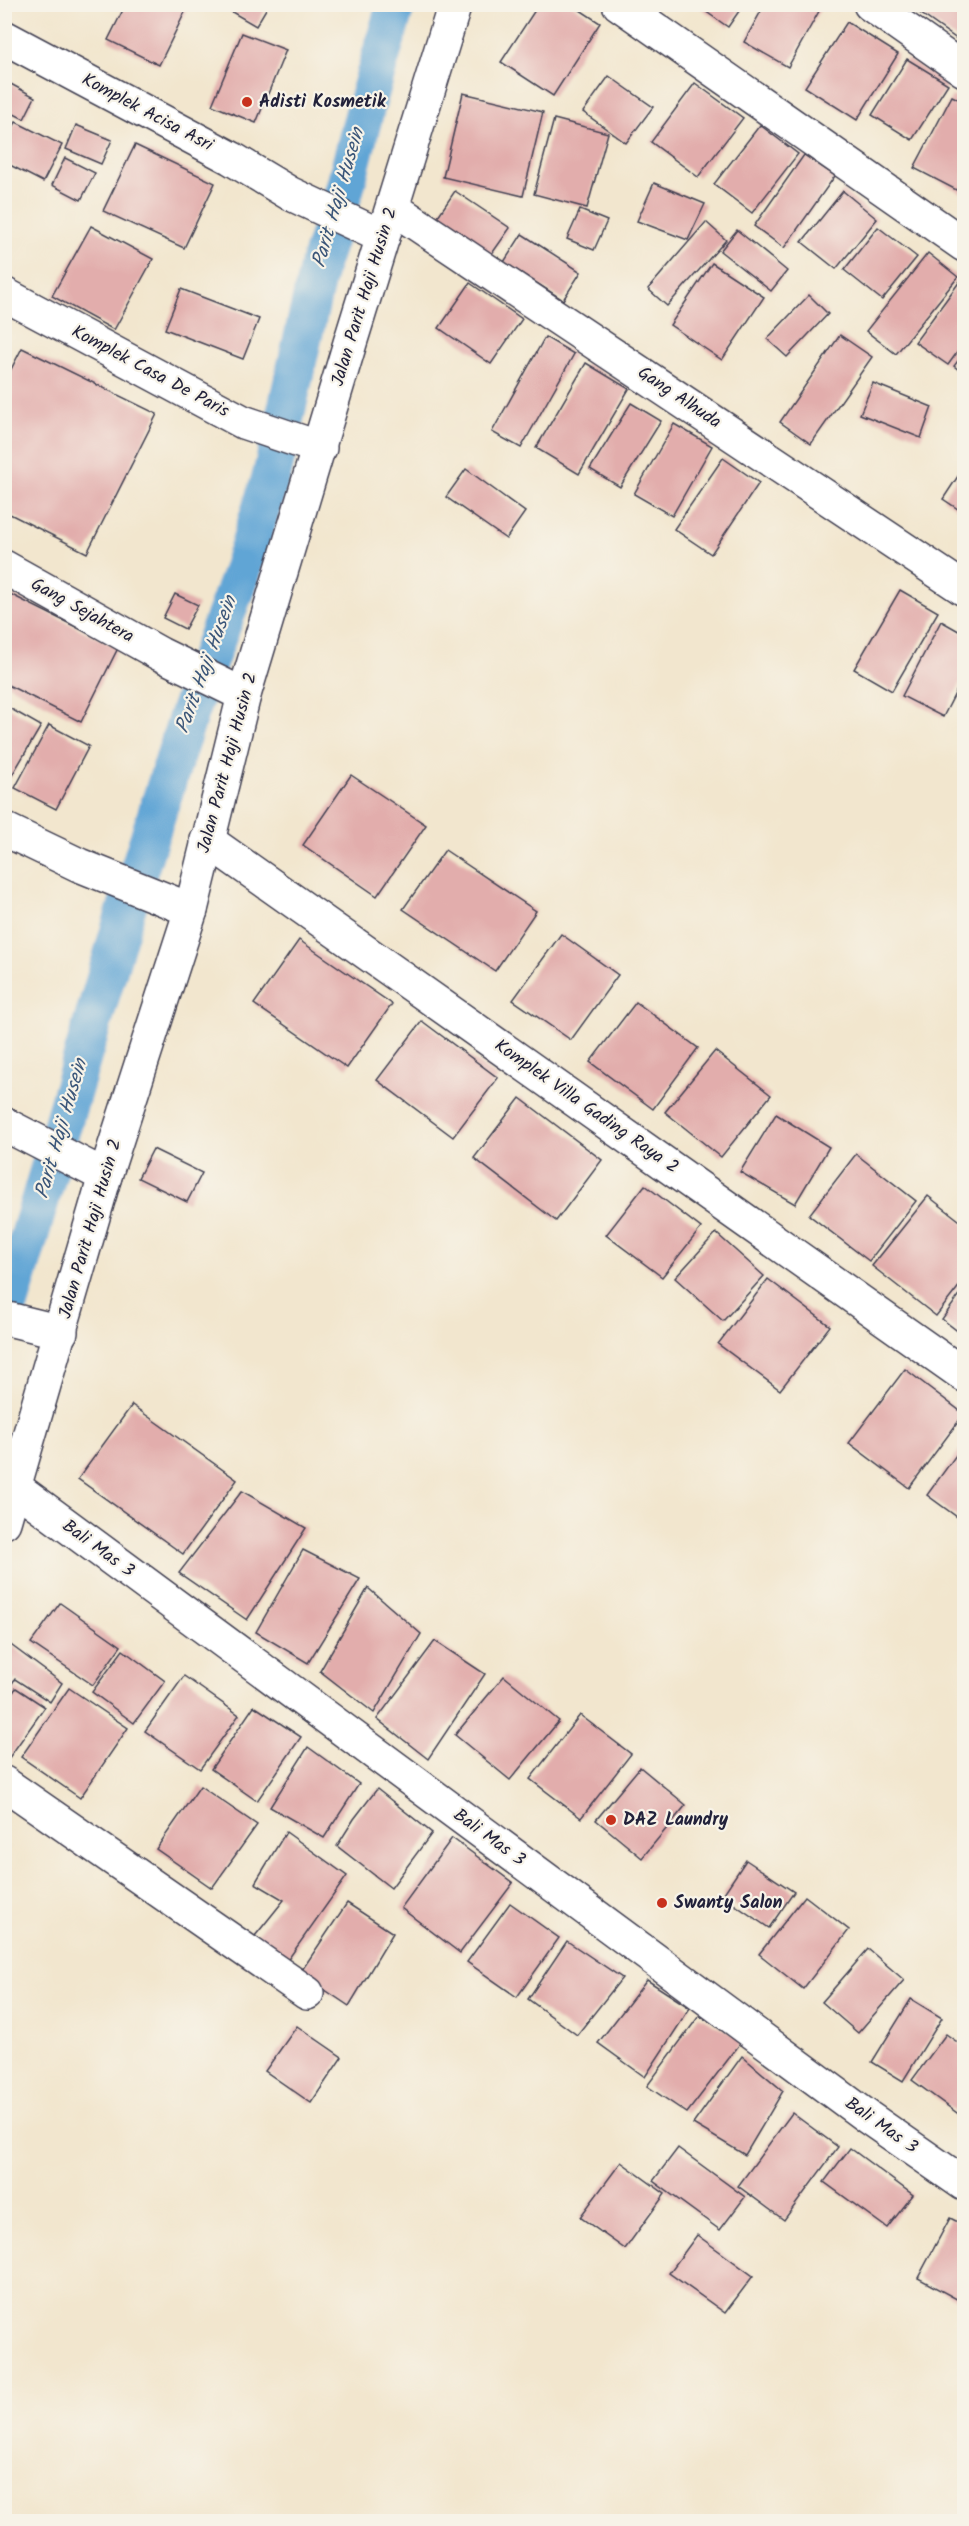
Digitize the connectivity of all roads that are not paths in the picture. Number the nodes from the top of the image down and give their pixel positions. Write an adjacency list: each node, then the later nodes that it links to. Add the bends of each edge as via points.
1 (455, 4): 6 (street, Jalan Parit Haji Husin 2)
2 (619, 4): 7 (street)
3 (870, 4): 5 (street)
4 (4, 36): 6 (street, Komplek Acisa Asri, via 289,193)
5 (964, 70)
6 (380, 224): 9 (street, Jalan Parit Haji Husin 2); 11 (street, Gang Alhuda)
7 (964, 245)
8 (4, 294): 9 (street, Komplek Casa De Paris, via 243,422)
9 (310, 444): 12 (street, Jalan Parit Haji Husin 2)
10 (4, 567): 12 (street, Gang Sejahtera, via 160,654)
11 (964, 589)
12 (237, 691): 14 (street, Jalan Parit Haji Husin 2)
13 (4, 829): 15 (street, via 79,865)
14 (207, 840): 15 (street, Jalan Parit Haji Husin 2); 20 (street, Komplek Villa Gading Raya 2)
15 (184, 907): 17 (street, Jalan Parit Haji Husin 2)
16 (4, 1124): 17 (street)
17 (97, 1171): 19 (street, Jalan Parit Haji Husin 2)
18 (14, 1321): 19 (street)
19 (61, 1332): 21 (street, Jalan Parit Haji Husin 2)
20 (964, 1375)
21 (16, 1488): 22 (street, Jalan Parit Haji Husin 2); 25 (street, Bali Mas 3, via 868,2118)
22 (4, 1522)
23 (4, 1783): 24 (street)
24 (307, 1992)
25 (964, 2184)

